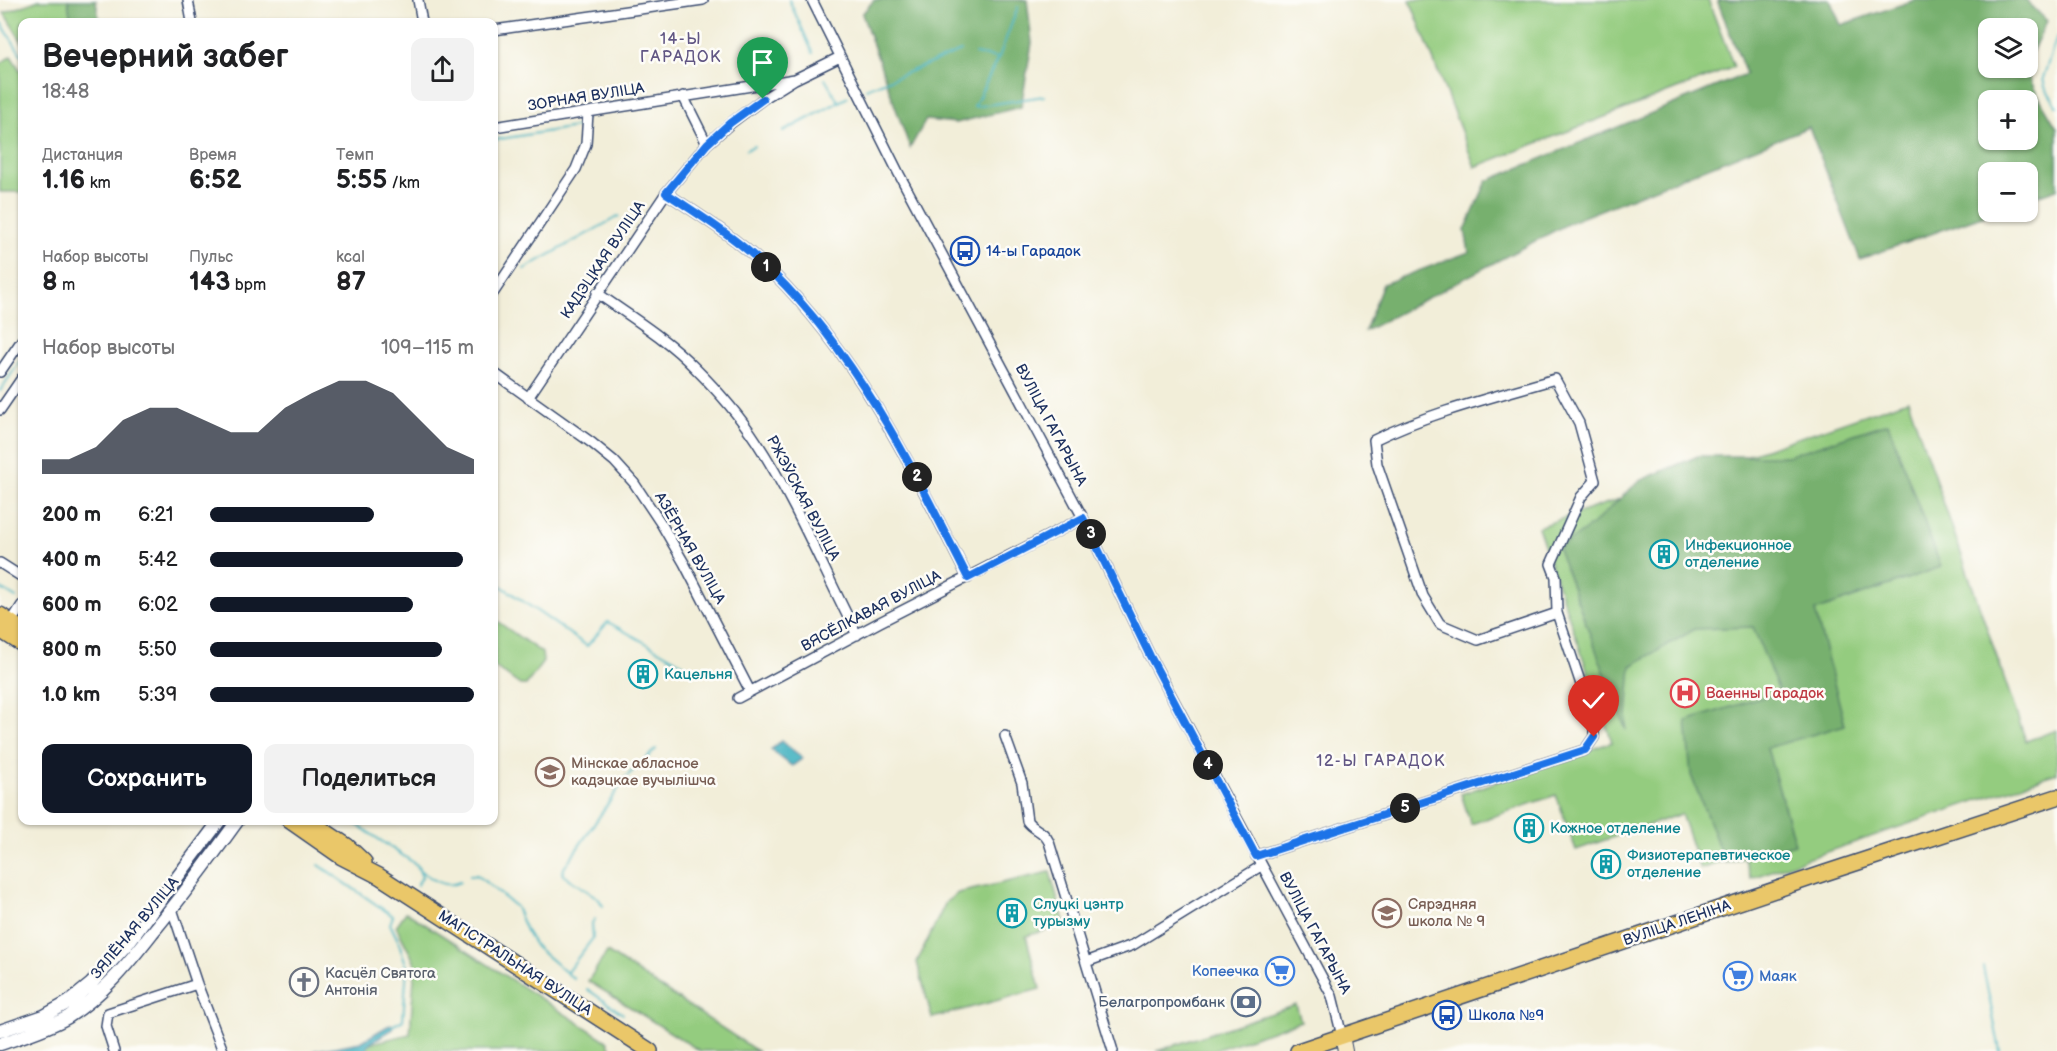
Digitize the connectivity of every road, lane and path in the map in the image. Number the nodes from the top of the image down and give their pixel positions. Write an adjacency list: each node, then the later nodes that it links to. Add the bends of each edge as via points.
1 (188, 0): 5 (street)
2 (418, 0): 6 (street)
3 (703, 0): 7 (street)
4 (812, 0): 8 (street, ВУЛІЦА ГАГАРЫНА)
5 (191, 18)
6 (421, 18)
7 (498, 29)
8 (840, 57): 9 (street, ЗОРНАЯ ВУЛІЦА); 23 (street, ВУЛІЦА ГАГАРЫНА)
9 (795, 79): 10 (street, ЗОРНАЯ ВУЛІЦА); 13 (street, КАДЭЦКАЯ ВУЛІЦА)
10 (683, 96): 11 (street, ЗОРНАЯ ВУЛІЦА); 13 (street)
11 (588, 112): 12 (street, ЗОРНАЯ ВУЛІЦА); 15 (street, via 586,144 576,170)
12 (498, 126)
13 (707, 144): 14 (street, КАДЭЦКАЯ ВУЛІЦА)
14 (666, 193): 16 (street, КАДЭЦКАЯ ВУЛІЦА); 26 (street, via 730,236 771,271 829,336 903,449)
15 (498, 286)
16 (597, 294): 21 (street, КАДЭЦКАЯ ВУЛІЦА); 30 (street, РЖЭЎСКАЯ ВУЛІЦА, via 658,335 694,367 756,441)
17 (18, 346): 18 (street)
18 (0, 372)
19 (498, 376): 21 (street, АЗЁРНАЯ ВУЛІЦА)
20 (18, 384): 22 (street)
21 (528, 398): 32 (street, АЗЁРНАЯ ВУЛІЦА, via 614,461 634,483 684,563)
22 (0, 411)
23 (1083, 518): 26 (street, ВЯСЁЛКАВАЯ ВУЛІЦА); 40 (street, ВУЛІЦА ГАГАРЫНА, via 1150,656)
24 (0, 563): 25 (street)
25 (18, 575)
26 (968, 578): 30 (street, ВЯСЁЛКАВАЯ ВУЛІЦА)
27 (18, 610): 29 (street)
28 (1557, 613): 28 (street, via 1556,577 1551,564 1581,497 1595,481 1579,423 1555,379 1475,402 1374,440 1377,464 1423,596 1440,624 1478,639); 40 (street, via 1594,723 1594,737 1585,750)
29 (8, 624): 31 (main road)
30 (857, 635): 32 (street, ВЯСЁЛКАВАЯ ВУЛІЦА)
31 (18, 638)
32 (750, 691): 33 (street, ВЯСЁЛКАВАЯ ВУЛІЦА)
33 (738, 698)
34 (1005, 736): 44 (street, via 1022,783 1027,821 1045,834 1049,842)
35 (2057, 797): 48 (main road, ВУЛІЦА ЛЕНІНА, via 1825,873)
36 (215, 825): 46 (street, ЗЯЛЁНАЯ ВУЛІЦА, via 129,942 91,984 44,1016)
37 (234, 825): 43 (street, ЗЯЛЁНАЯ ВУЛІЦА)
38 (296, 825): 42 (main road, МАГІСТРАЛЬНАЯ ВУЛІЦА, via 342,857)
39 (316, 825): 42 (main road, МАГІСТРАЛЬНАЯ ВУЛІЦА, via 347,846)
40 (1256, 856): 41 (street, ВУЛІЦА ГАГАРЫНА)
41 (1261, 866): 44 (street, ВУЛІЦА ГАГАРЫНА, via 1133,945); 48 (street, ВУЛІЦА ГАГАРЫНА, via 1332,996)
42 (379, 876): 51 (main road, МАГІСТРАЛЬНАЯ ВУЛІЦА)
43 (172, 909): 45 (street); 47 (street, ЗЯЛЁНАЯ ВУЛІЦА, via 122,970 86,1005 50,1026)
44 (1086, 962): 52 (street)
45 (197, 984): 49 (street, via 108,1013 106,1026); 50 (street)
46 (0, 1031)
47 (0, 1044)
48 (1343, 1044): 53 (main road, ВУЛІЦА ЛЕНІНА)
49 (114, 1051)
50 (223, 1051)
51 (650, 1051)
52 (1113, 1051)
53 (1298, 1051)

